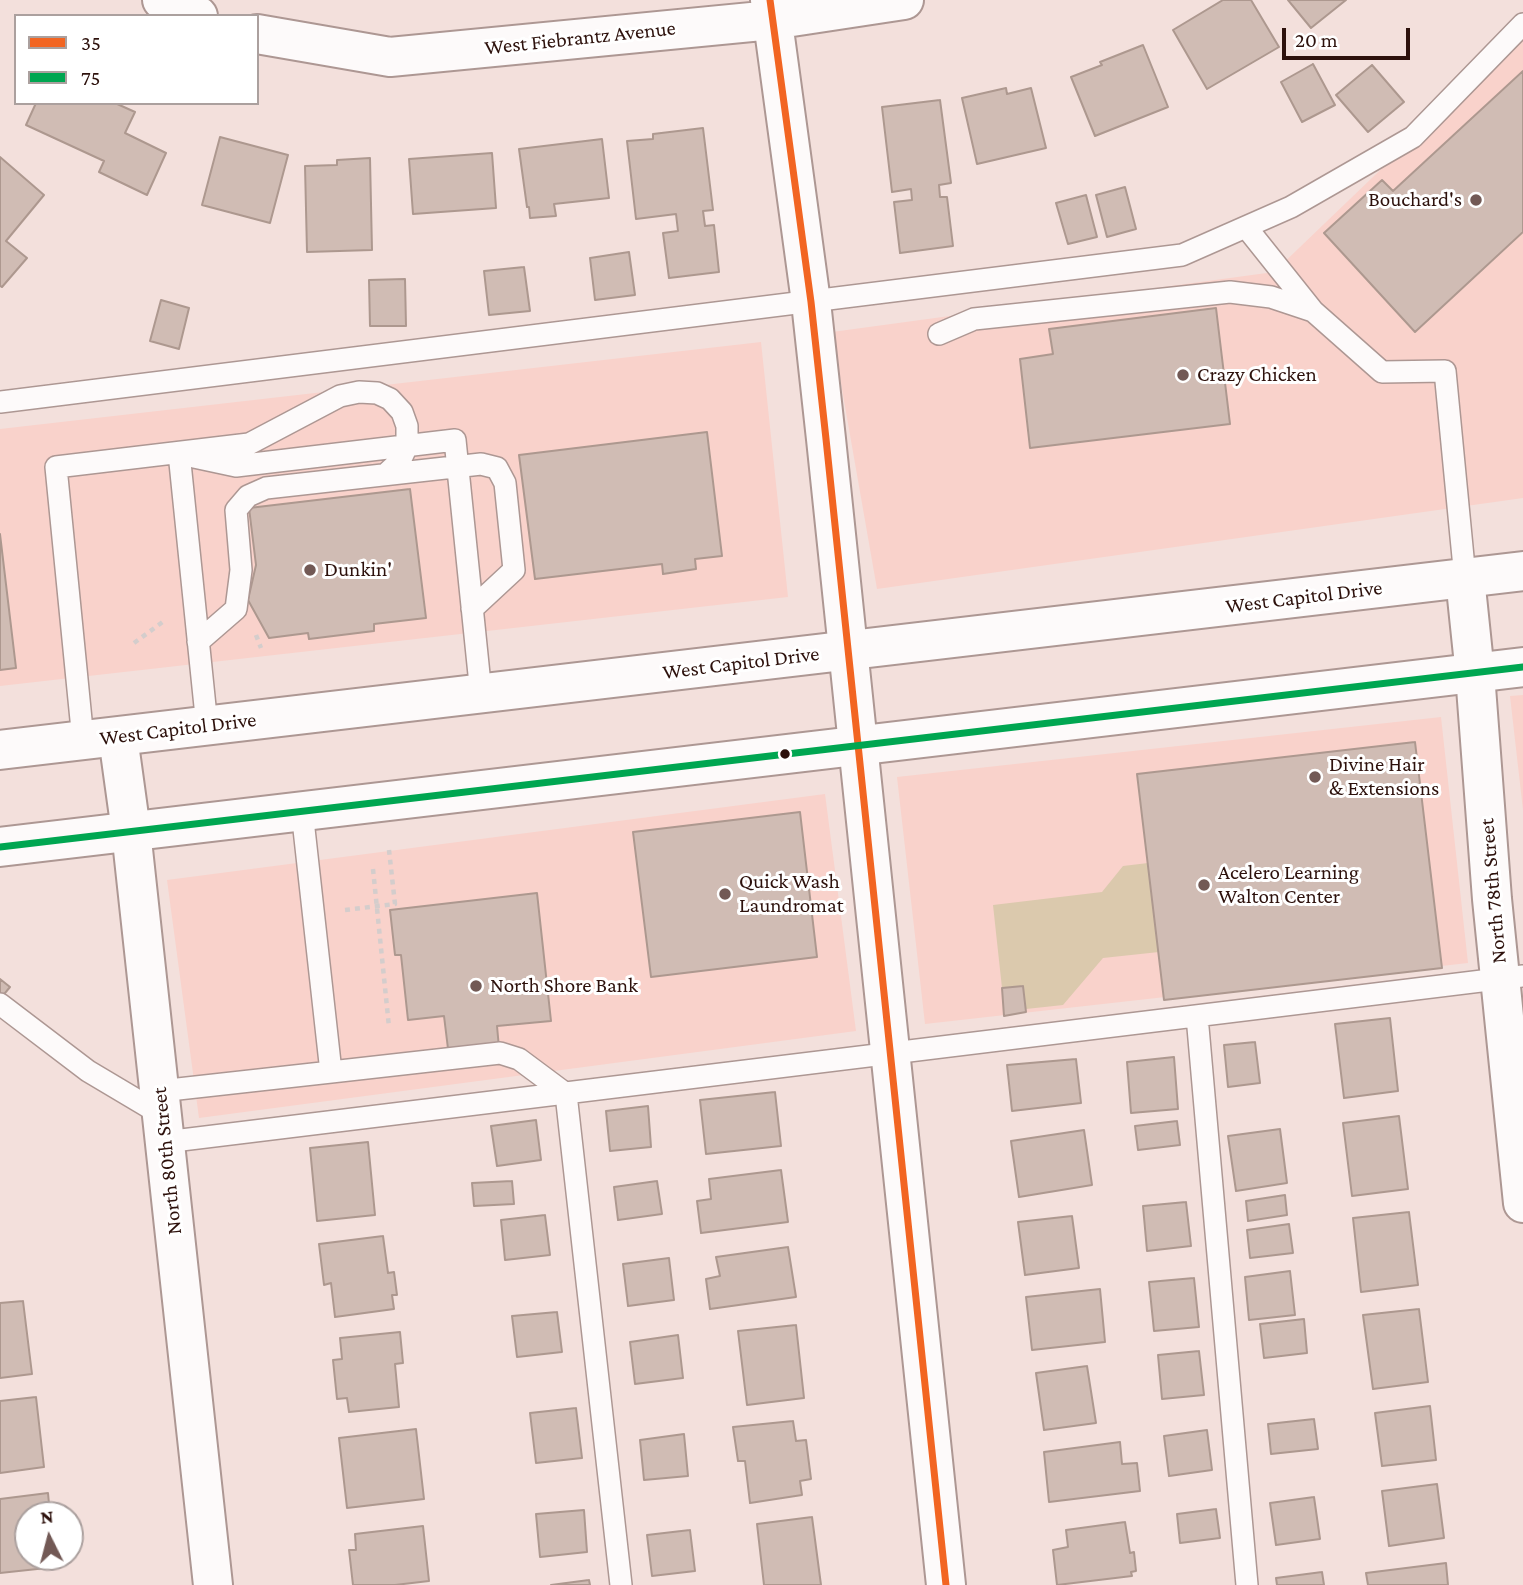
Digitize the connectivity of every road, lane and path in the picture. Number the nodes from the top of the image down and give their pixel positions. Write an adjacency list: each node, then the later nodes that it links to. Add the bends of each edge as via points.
1 (162, 0): 4 (street)
2 (904, 0): 3 (street, West Fiebrantz Avenue)
3 (771, 10): 6 (street, West Fiebrantz Avenue, via 390,57); 8 (street)
4 (194, 14)
5 (1523, 24): 7 (lane, via 1413,137 1291,207)
6 (259, 34)
7 (1246, 227): 8 (lane, via 1182,255); 9 (lane)
8 (811, 302): 11 (lane); 20 (street)
9 (1313, 311): 10 (lane, via 1271,297 1230,292 974,319); 17 (lane, via 1382,372 1445,371)
10 (939, 334)
11 (0, 402)
12 (407, 446): 13 (lane, via 236,466); 13 (lane, via 402,412 390,399 359,392 340,396 249,444); 14 (lane, via 455,440); 15 (lane)
13 (179, 453): 19 (lane); 25 (lane, via 56,467)
14 (457, 466): 15 (lane); 18 (lane); 18 (lane, via 497,468 505,483 514,570)
15 (386, 474): 19 (lane, via 266,488 248,496 236,510 241,570 236,609)
16 (1523, 571): 17 (street, West Capitol Drive)
17 (1465, 578): 20 (street, West Capitol Drive); 22 (street, North 78th Street)
18 (472, 609): 23 (lane)
19 (198, 642): 24 (lane)
20 (849, 649): 23 (street, West Capitol Drive); 26 (street)
21 (1523, 667): 22 (street)
22 (1475, 674): 26 (street); 34 (street, North 78th Street)
23 (481, 694): 24 (street, West Capitol Drive)
24 (207, 726): 25 (street, West Capitol Drive)
25 (101, 739): 27 (street, West Capitol Drive); 29 (street, North 80th Street)
26 (858, 746): 28 (street); 38 (street)
27 (0, 750)
28 (302, 811): 29 (street); 39 (lane)
29 (131, 831): 30 (street); 41 (street, North 80th Street)
30 (0, 847)
31 (389, 850): 33 (path, via 395,904)
32 (373, 869): 33 (path)
33 (377, 907): 37 (path)
34 (1512, 977): 36 (lane); 42 (street, North 78th Street)
35 (0, 1004): 41 (lane, via 89,1071)
36 (1196, 1016): 38 (lane); 46 (lane)
37 (389, 1027)
38 (891, 1055): 40 (lane); 45 (street)
39 (331, 1072): 40 (lane, via 500,1053 519,1059); 41 (lane)
40 (566, 1094): 41 (lane); 44 (lane)
41 (162, 1116): 43 (street, North 80th Street)
42 (1523, 1203)
43 (213, 1585)
44 (621, 1585)
45 (946, 1585)
46 (1247, 1585)

